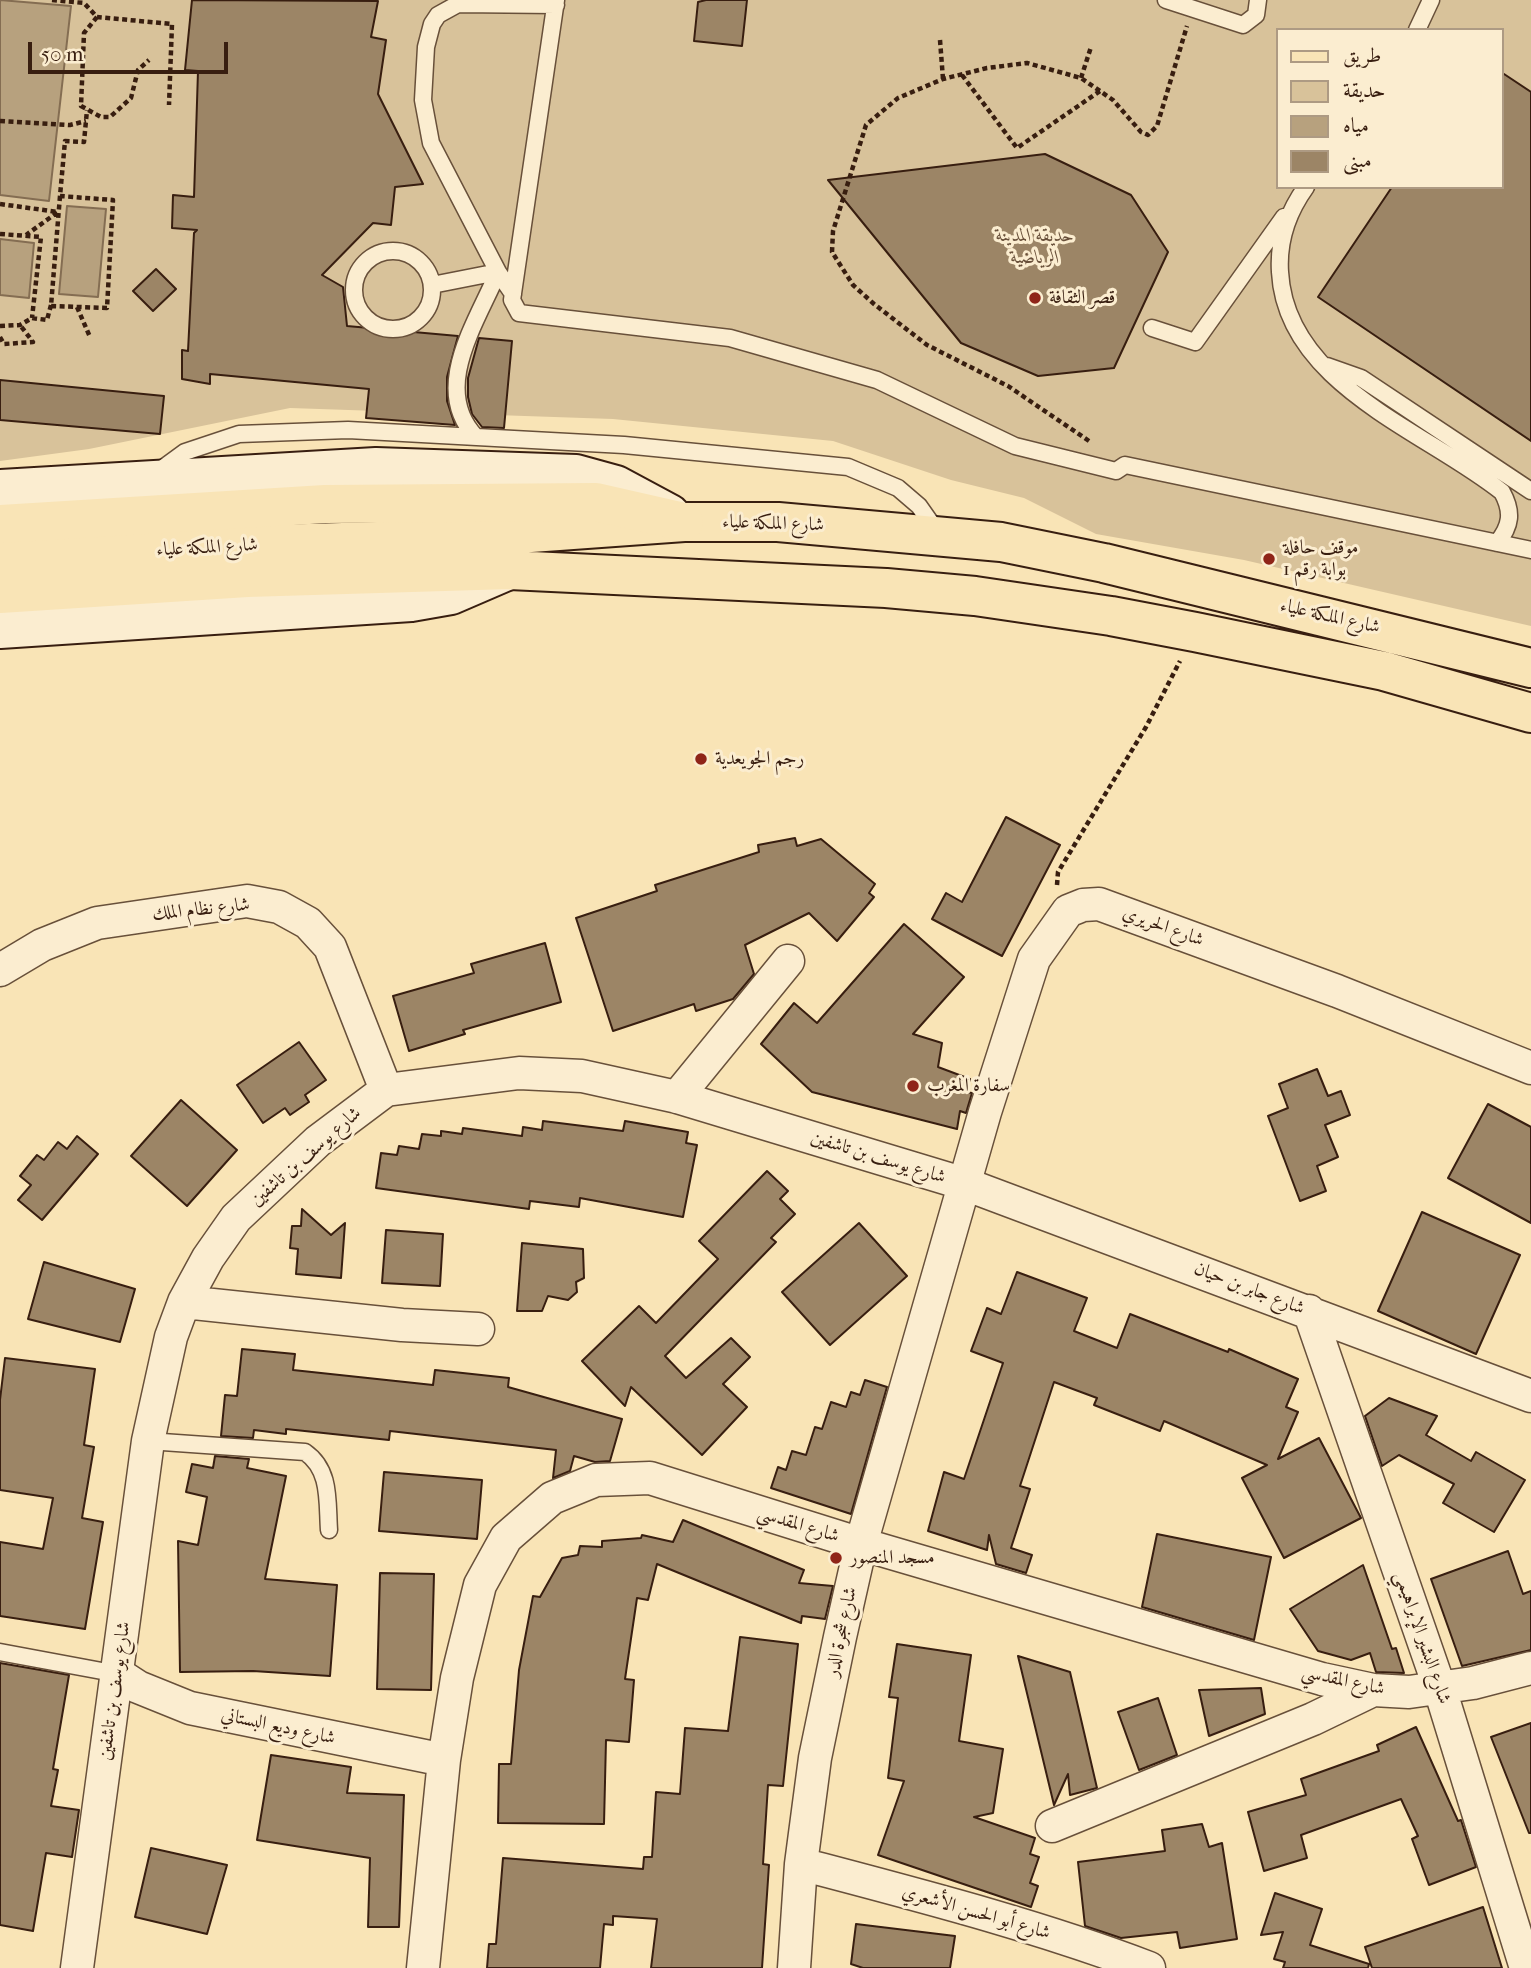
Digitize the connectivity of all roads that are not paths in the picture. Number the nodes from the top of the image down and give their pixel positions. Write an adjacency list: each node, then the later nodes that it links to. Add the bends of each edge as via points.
1 (1166, 0): 2 (lane, via 1243,25 1256,15)
2 (1258, 0)
3 (1431, 0): 5 (lane)
4 (556, 3): 8 (lane, via 458,4 438,15 428,35 423,100 430,143); 10 (lane)
5 (1418, 28)
6 (1305, 189): 7 (lane)
7 (1296, 201): 11 (lane, via 1195,342); 12 (lane, via 1284,229 1281,289 1289,318 1304,344)
8 (498, 272): 9 (lane); 10 (lane); 13 (lane, via 455,373 463,423)
9 (432, 285): 9 (lane, via 429,273 412,255 387,251 364,263 354,286 355,299 360,311 380,328 406,327 427,310)
10 (513, 294): 20 (lane, via 515,310 524,315 730,338 877,380 1015,446 1116,471 1125,465)
11 (1152, 328)
12 (1325, 366): 16 (lane, via 1361,378); 20 (lane, via 1354,394 1503,492 1510,519)
13 (476, 437): 14 (lane, via 348,430 239,434 185,452); 19 (lane, via 624,445 848,467 898,488 919,506)
14 (147, 480): 15 (main road); 17 (main road, via 376,467 576,474 616,485)
15 (0, 489)
16 (1531, 491)
17 (684, 522): 19 (main road, شارع الملكة علياء, via 778,522); 21 (main road, شارع الملكة علياء, via 596,502 325,504)
18 (0, 524): 21 (main road)
19 (939, 535): 27 (main road, شارع الملكة علياء, via 1104,563)
20 (1497, 543): 22 (lane)
21 (237, 545): 23 (main road, شارع الملكة علياء); 24 (main road, شارع الملكة علياء); 25 (main road, شارع الملكة علياء)
22 (1531, 550)
23 (0, 561)
24 (510, 570): 26 (main road, via 451,595 411,602); 28 (main road, شارع الملكة علياء, via 924,592 1111,616 1384,671)
25 (0, 594)
26 (0, 628)
27 (1528, 666)
28 (1531, 713)
29 (788, 961): 33 (street)
30 (0, 970): 32 (street, شارع نظام الملك, via 42,945 97,923 247,901 279,907 308,923 330,947)
31 (1531, 1068): 34 (street, شارع الحريري, via 1099,904 1083,905 1068,911 1034,958)
32 (386, 1090): 33 (street, شارع يوسف بن تاشفين, via 519,1073 582,1076); 35 (street, شارع يوسف بن تاشفين, via 318,1141 236,1218)
33 (677, 1097): 34 (street, شارع يوسف بن تاشفين)
34 (965, 1184): 36 (street, شارع جابر بن حيان); 41 (street, شارع شجرة الدر)
35 (184, 1302): 37 (street); 39 (street, شارع يوسف بن تاشفين, via 171,1337)
36 (1309, 1311): 38 (street, شارع جابر بن حيان); 45 (street, شارع البشير الإبراهيمي)
37 (478, 1329)
38 (1531, 1396)
39 (148, 1441): 40 (lane, via 305,1452 318,1461 325,1475); 44 (street, شارع يوسف بن تاشفين)
40 (329, 1530)
41 (861, 1545): 46 (street, شارع المقدسي); 47 (street, شارع المقدسي, via 650,1478 596,1480 552,1499 506,1538 480,1585 457,1678); 49 (street, شارع شجرة الدر, via 815,1758)
42 (0, 1652): 44 (lane)
43 (1531, 1668): 45 (street, شارع المقدسي)
44 (118, 1674): 47 (street, شارع وديع البستاني, via 190,1708); 50 (street, شارع يوسف بن تاشفين)
45 (1440, 1689): 46 (street, شارع المقدسي); 54 (street, شارع البشير الإبراهيمي)
46 (1373, 1690): 48 (street)
47 (444, 1760): 51 (street, شارع المقدسي)
48 (1052, 1826)
49 (801, 1864): 52 (street, شارع شجرة الدر); 53 (street, شارع أبو الحسن الأشعري, via 956,1906)
50 (77, 1968)
51 (423, 1968)
52 (794, 1968)
53 (1149, 1968)
54 (1526, 1968)

